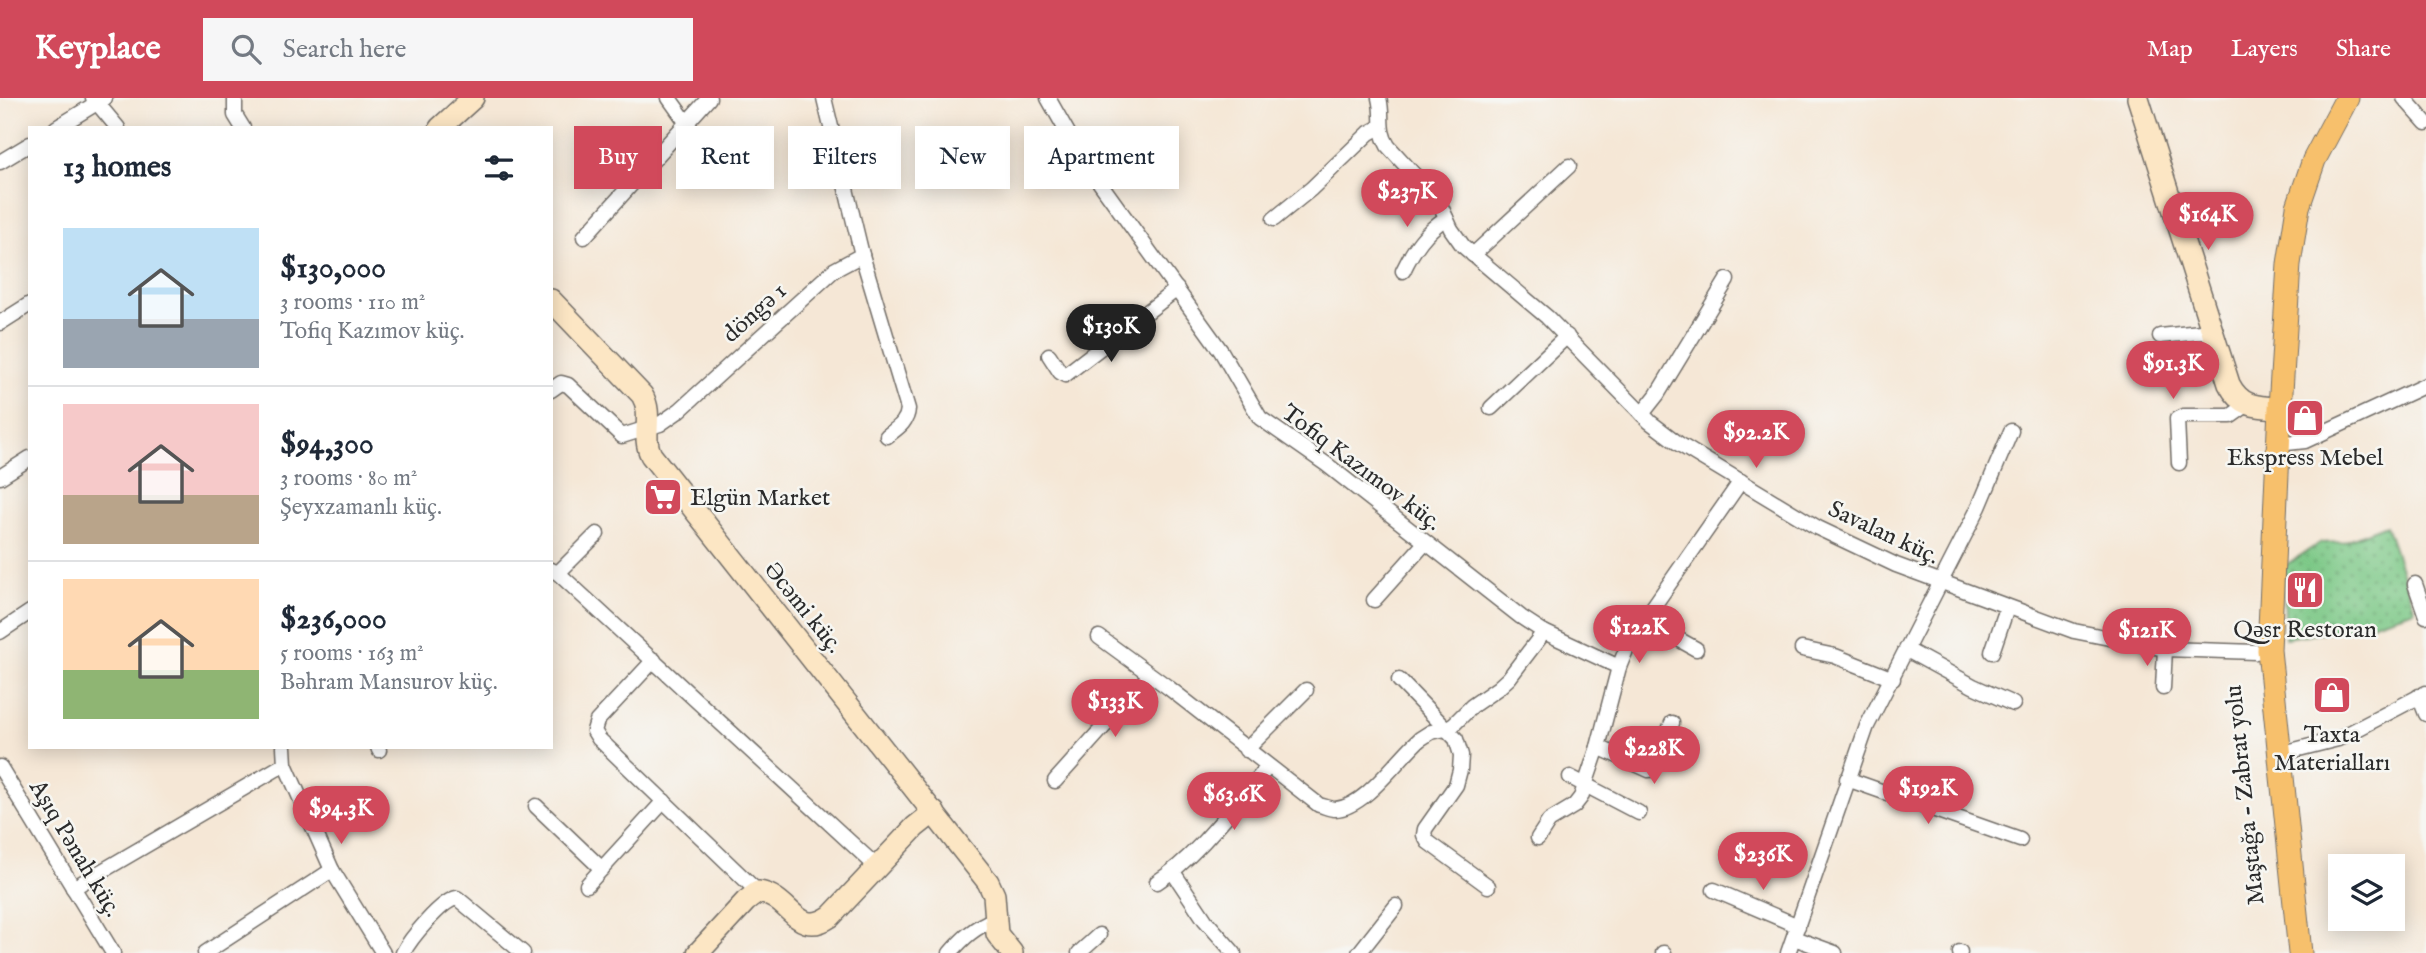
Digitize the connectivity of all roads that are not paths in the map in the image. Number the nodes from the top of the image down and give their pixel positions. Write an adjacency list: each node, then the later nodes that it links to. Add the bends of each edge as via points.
1 (235, 98): 17 (street, via 235,115)
2 (473, 98): 18 (street)
3 (669, 98): 13 (street)
4 (709, 98): 13 (street)
5 (824, 98): 27 (street)
6 (1048, 98): 31 (street, Tofiq Kazımov küç., via 1094,176)
7 (1379, 98): 20 (street, Savalan küç.)
8 (2138, 98): 35 (street)
9 (2333, 98): 41 (main road, Maştağa - Zabrat yolu, via 2285,205)
10 (2347, 98): 41 (main road, via 2315,160 2298,207)
11 (2404, 98): 14 (street)
12 (99, 99): 15 (street); 16 (street)
13 (686, 122): 19 (street); 26 (street)
14 (2426, 123)
15 (59, 126)
16 (117, 126)
17 (242, 126)
18 (442, 126)
19 (689, 126)
20 (1380, 127): 24 (street, Savalan küç., via 1388,146 1439,202); 25 (street)
21 (28, 145): 22 (street)
22 (0, 162)
23 (1569, 166): 28 (street)
24 (1446, 218): 28 (street, Savalan küç.); 29 (street, via 1414,248)
25 (1274, 219)
26 (584, 237)
27 (862, 255): 44 (street, döngə 1, via 834,270 680,410); 46 (street, via 908,409 902,424)
28 (1474, 255): 36 (street, Savalan küç.)
29 (1403, 271)
30 (1727, 281): 43 (street)
31 (1177, 289): 38 (street, via 1065,375); 53 (street, Tofiq Kazımov küç., via 1260,418)
32 (553, 302): 44 (street, Əcəmi küç., via 642,395 648,410)
33 (28, 305): 34 (street)
34 (0, 323)
35 (2211, 331): 37 (street); 41 (street, via 2235,396)
36 (1567, 336): 42 (street); 43 (street, Savalan küç.)
37 (2160, 336)
38 (1049, 355)
39 (2426, 385): 47 (street, via 2305,441)
40 (553, 389): 44 (street, döngə 1, via 561,383 568,385 622,436)
41 (2265, 407): 47 (main road); 49 (street, via 2178,419); 70 (main road, Maştağa - Zabrat yolu)
42 (1491, 408)
43 (1642, 414): 51 (street, Savalan küç., via 1679,444)
44 (647, 429): 96 (street, Əcəmi küç., via 648,449 667,477)
45 (2011, 431): 55 (street)
46 (887, 436)
47 (2278, 444): 86 (main road, via 2269,650)
48 (28, 459): 50 (street)
49 (2179, 463)
50 (0, 477)
51 (1741, 481): 55 (street, Savalan küç., via 1818,528); 61 (street)
52 (597, 534): 54 (street)
53 (1425, 543): 57 (street); 63 (street, Tofiq Kazımov küç.)
54 (554, 571): 71 (street)
55 (1941, 583): 58 (street, Savalan küç.); 68 (street)
56 (2415, 584): 60 (street)
57 (1374, 600)
58 (2007, 608): 67 (street, Savalan küç., via 2074,631); 69 (street)
59 (28, 613): 62 (street)
60 (2426, 616)
61 (1644, 620): 65 (street); 72 (street)
62 (0, 632)
63 (1544, 632): 72 (street, Tofiq Kazımov küç.); 82 (street, via 1509,678)
64 (1099, 637): 73 (street)
65 (1696, 649)
66 (1802, 649): 74 (street, via 1835,656)
67 (2165, 649): 70 (street, Savalan küç.); 76 (street)
68 (1907, 650): 74 (street); 79 (street)
69 (1992, 652)
70 (2256, 652): 127 (main road, Maştağa - Zabrat yolu)
71 (654, 660): 94 (street, via 597,721 594,731); 100 (street)
72 (1619, 667): 83 (street)
73 (1150, 675): 85 (street); 92 (street)
74 (1893, 679): 91 (street, via 1867,726)
75 (1399, 680): 82 (street)
76 (2163, 688)
77 (1306, 690): 85 (street)
78 (2423, 694): 80 (street); 86 (street, via 2338,739)
79 (2013, 704)
80 (2426, 714)
81 (1672, 723): 83 (street, via 1649,770)
82 (1446, 729): 88 (street, via 1420,739 1360,800 1345,807 1319,805); 106 (street, via 1456,739 1460,770 1456,785 1424,835)
83 (1598, 747): 93 (street)
84 (284, 749): 87 (street)
85 (1246, 750): 88 (street)
86 (2279, 754): 128 (main road)
87 (285, 764): 102 (street); 107 (street)
88 (1268, 767): 103 (street)
89 (2, 776): 107 (street, Aşıq Pənah küç.)
90 (1570, 777): 93 (street)
91 (1847, 779): 99 (street); 112 (street)
92 (1055, 781)
93 (1587, 784): 97 (street); 98 (street, via 1574,806 1549,821)
94 (664, 802): 101 (street); 109 (street)
95 (537, 806): 101 (street)
96 (934, 812): 100 (street); 111 (street, Əcəmi küç., via 991,886)
97 (1639, 813)
98 (1538, 838)
99 (2020, 840)
100 (876, 866): 109 (street, via 831,916 814,925 772,896)
101 (602, 869): 105 (street)
102 (332, 870): 115 (street); 116 (street)
103 (1173, 872): 104 (street); 123 (street)
104 (1157, 882)
105 (587, 885)
106 (1489, 886)
107 (73, 888): 114 (street, Aşıq Pənah küç.)
108 (1714, 890): 112 (street)
109 (758, 892): 119 (street)
110 (1396, 906): 124 (street)
111 (995, 919): 120 (street, via 968,933); 121 (street, Əcəmi küç., via 997,933)
112 (1796, 932): 125 (street); 126 (street)
113 (1099, 935): 122 (street)
114 (113, 953)
115 (205, 953)
116 (383, 953)
117 (402, 953): 118 (street, via 448,901 457,898)
118 (523, 953)
119 (698, 953)
120 (950, 953)
121 (1012, 953)
122 (1079, 953)
123 (1234, 953)
124 (1359, 953)
125 (1788, 953)
126 (1835, 953)
127 (2286, 953)
128 (2300, 953)

